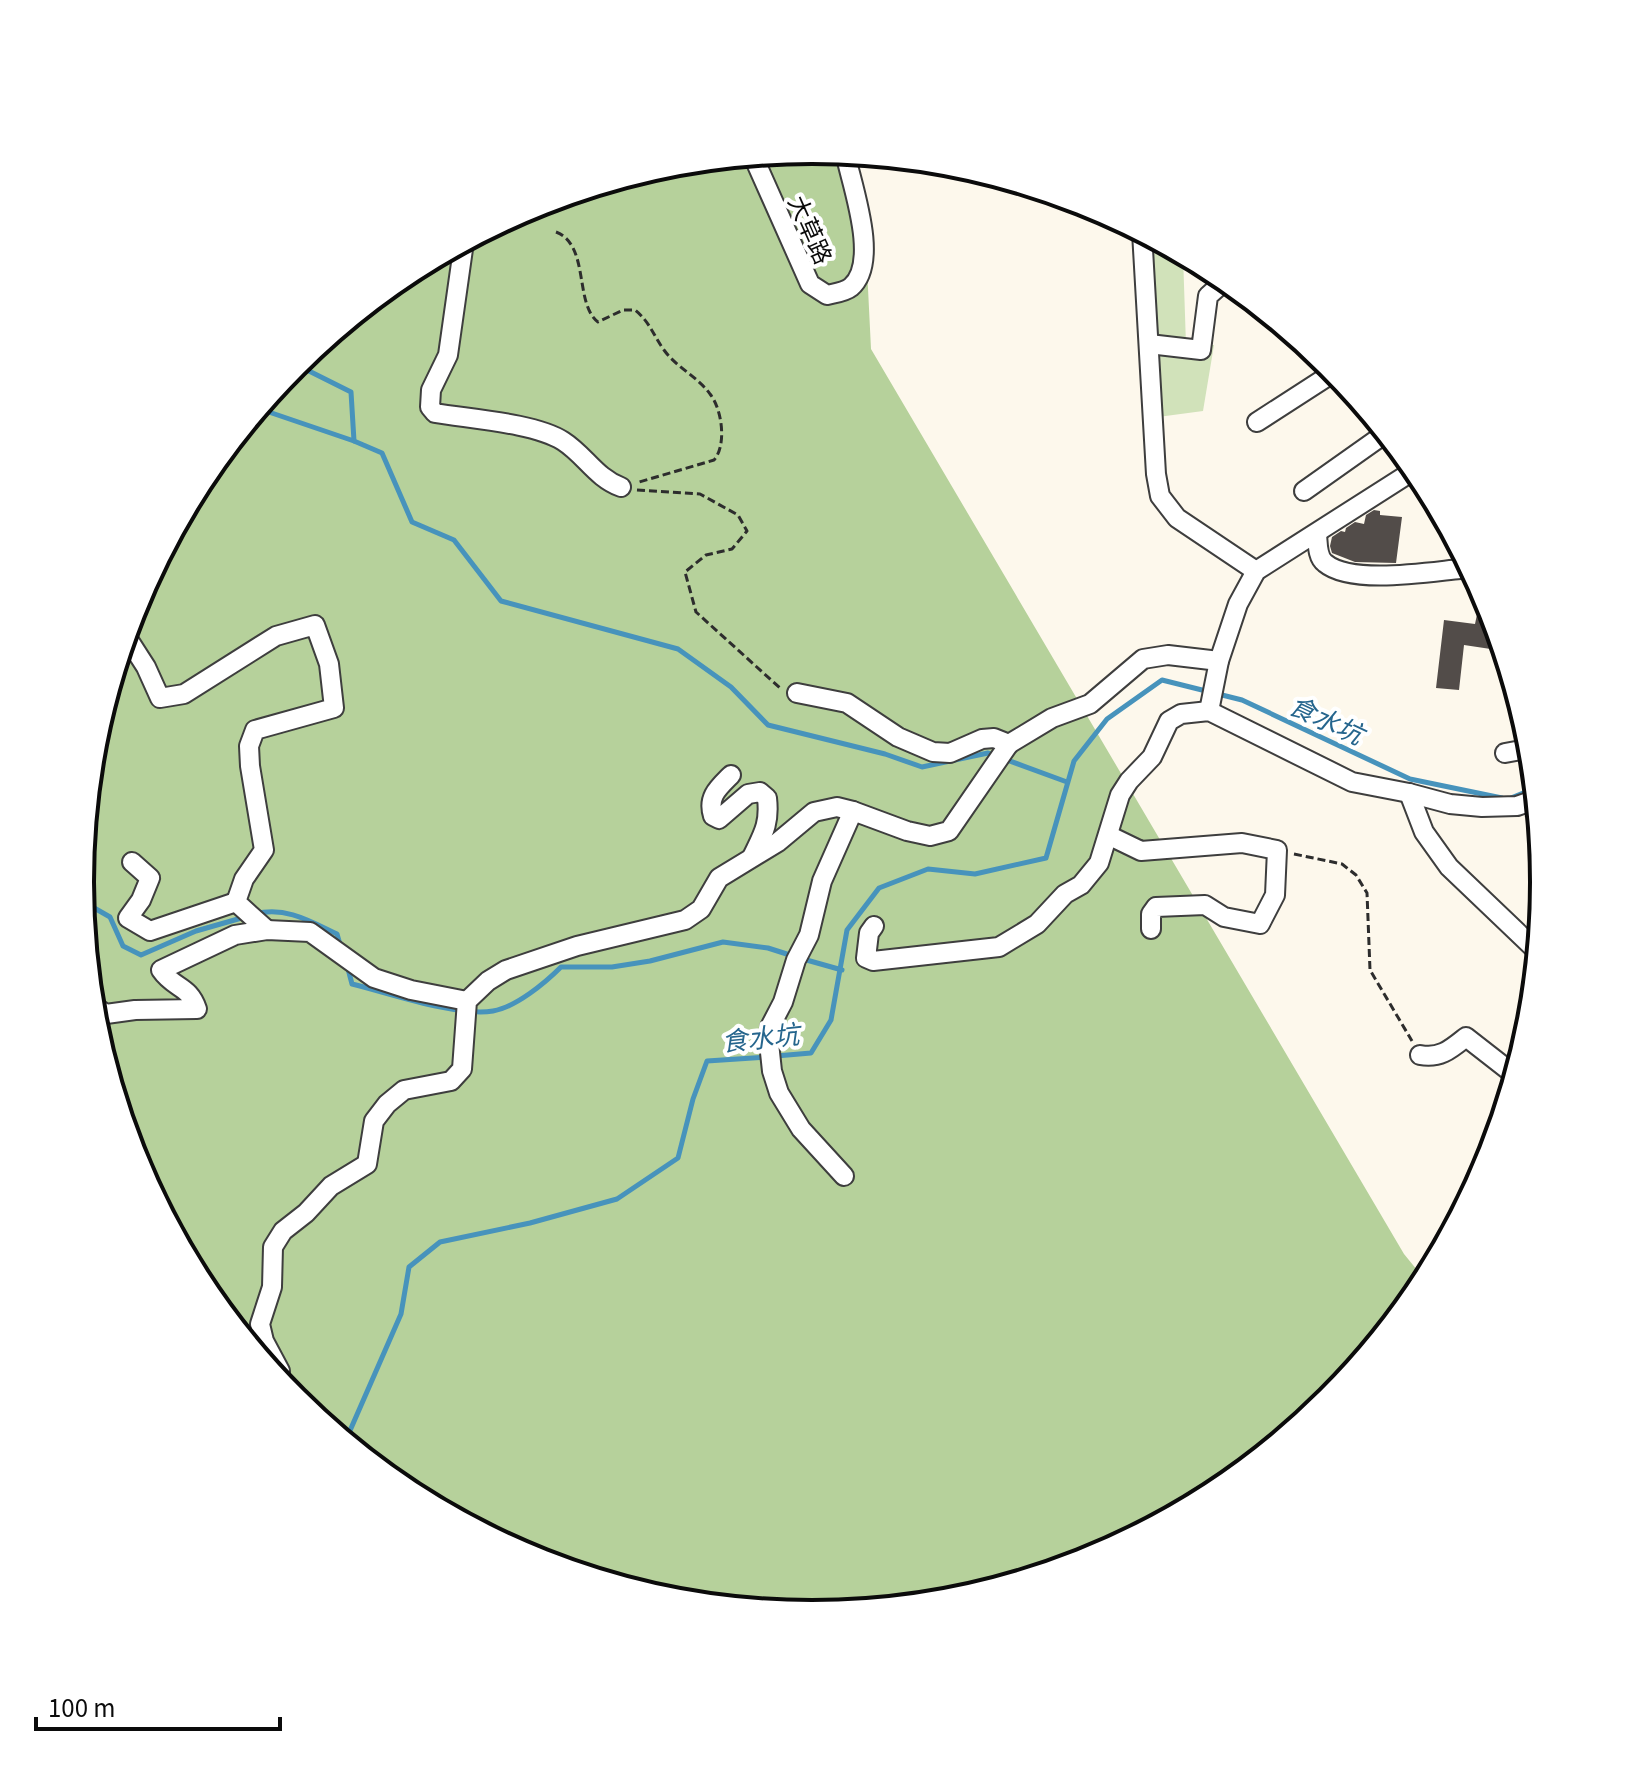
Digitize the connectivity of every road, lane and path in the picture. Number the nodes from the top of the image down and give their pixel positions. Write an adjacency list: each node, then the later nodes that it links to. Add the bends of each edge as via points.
1 (848, 166): 2 (street, 大草路, via 866,248 861,275 849,289 827,295 810,284)
2 (758, 167)
3 (556, 232): 12 (path, via 575,253 594,320 635,310 647,319 663,350 711,394 717,411 720,453 714,460)
4 (1143, 245): 7 (street)
5 (462, 255): 12 (street, via 448,355 431,390 430,407 435,413 547,432 607,482)
6 (1217, 288): 7 (street, via 1208,296 1201,350)
7 (1149, 344): 16 (street, via 1160,496 1177,518)
8 (1325, 378): 9 (street)
9 (1257, 422)
10 (1378, 439): 13 (street)
11 (1405, 476): 14 (street)
12 (621, 487): 19 (path, via 700,494 738,515 747,531 732,549 706,555 685,572 696,612 781,689)
13 (1304, 491)
14 (1317, 534): 15 (street, via 1326,565 1357,575); 16 (street)
15 (1459, 569)
16 (1256, 571): 18 (street, via 1238,604)
17 (134, 648): 32 (street, via 160,698 184,694 276,636 315,625 329,664 334,708 255,730 250,766 264,850 244,879)
18 (1219, 661): 20 (street); 21 (street, via 1168,655 1143,659 1090,704 1052,718)
19 (797, 693): 21 (street, via 847,703 898,737 933,752 950,753 994,738)
20 (1209, 711): 25 (street, via 1352,782); 28 (street, via 1169,721 1152,757 1120,795)
21 (1004, 751): 27 (street, via 949,831 930,836)
22 (1518, 751): 23 (street)
23 (1505, 753)
24 (731, 775): 30 (street, via 714,792 713,816 719,819 748,794 760,792 767,798 767,827)
25 (1409, 793): 26 (street, via 1482,807); 36 (street, via 1424,832 1449,867)
26 (1526, 803)
27 (853, 811): 30 (street, via 837,807 814,812); 41 (street, via 822,881 809,935 770,1027 769,1043 779,1093 801,1129)
28 (1110, 836): 29 (street, via 1141,851 1242,843); 33 (street, via 1099,863 1081,885 1037,924 999,947 873,961 866,958)
29 (1277, 850): 35 (street, via 1275,895 1260,924 1224,917 1205,905 1156,907); 39 (path, via 1342,864 1356,875 1367,893 1370,970)
30 (750, 860): 37 (street, via 719,878 701,909 685,920 577,946 506,970)
31 (132, 862): 32 (street, via 150,878 128,918 150,931)
32 (239, 904): 34 (street)
33 (874, 926)
34 (263, 927): 37 (street, via 310,932 374,978); 38 (street, via 161,970 192,995 197,1009)
35 (1151, 929)
36 (1528, 942)
37 (467, 1001): 42 (street, via 462,1069 451,1081 404,1090 387,1104 374,1121 367,1164 331,1186 273,1247 272,1287 260,1324)
38 (106, 1014)
39 (1420, 1055): 40 (street, via 1447,1052 1466,1037)
40 (1507, 1069)
41 (844, 1176)
42 (272, 1356)

